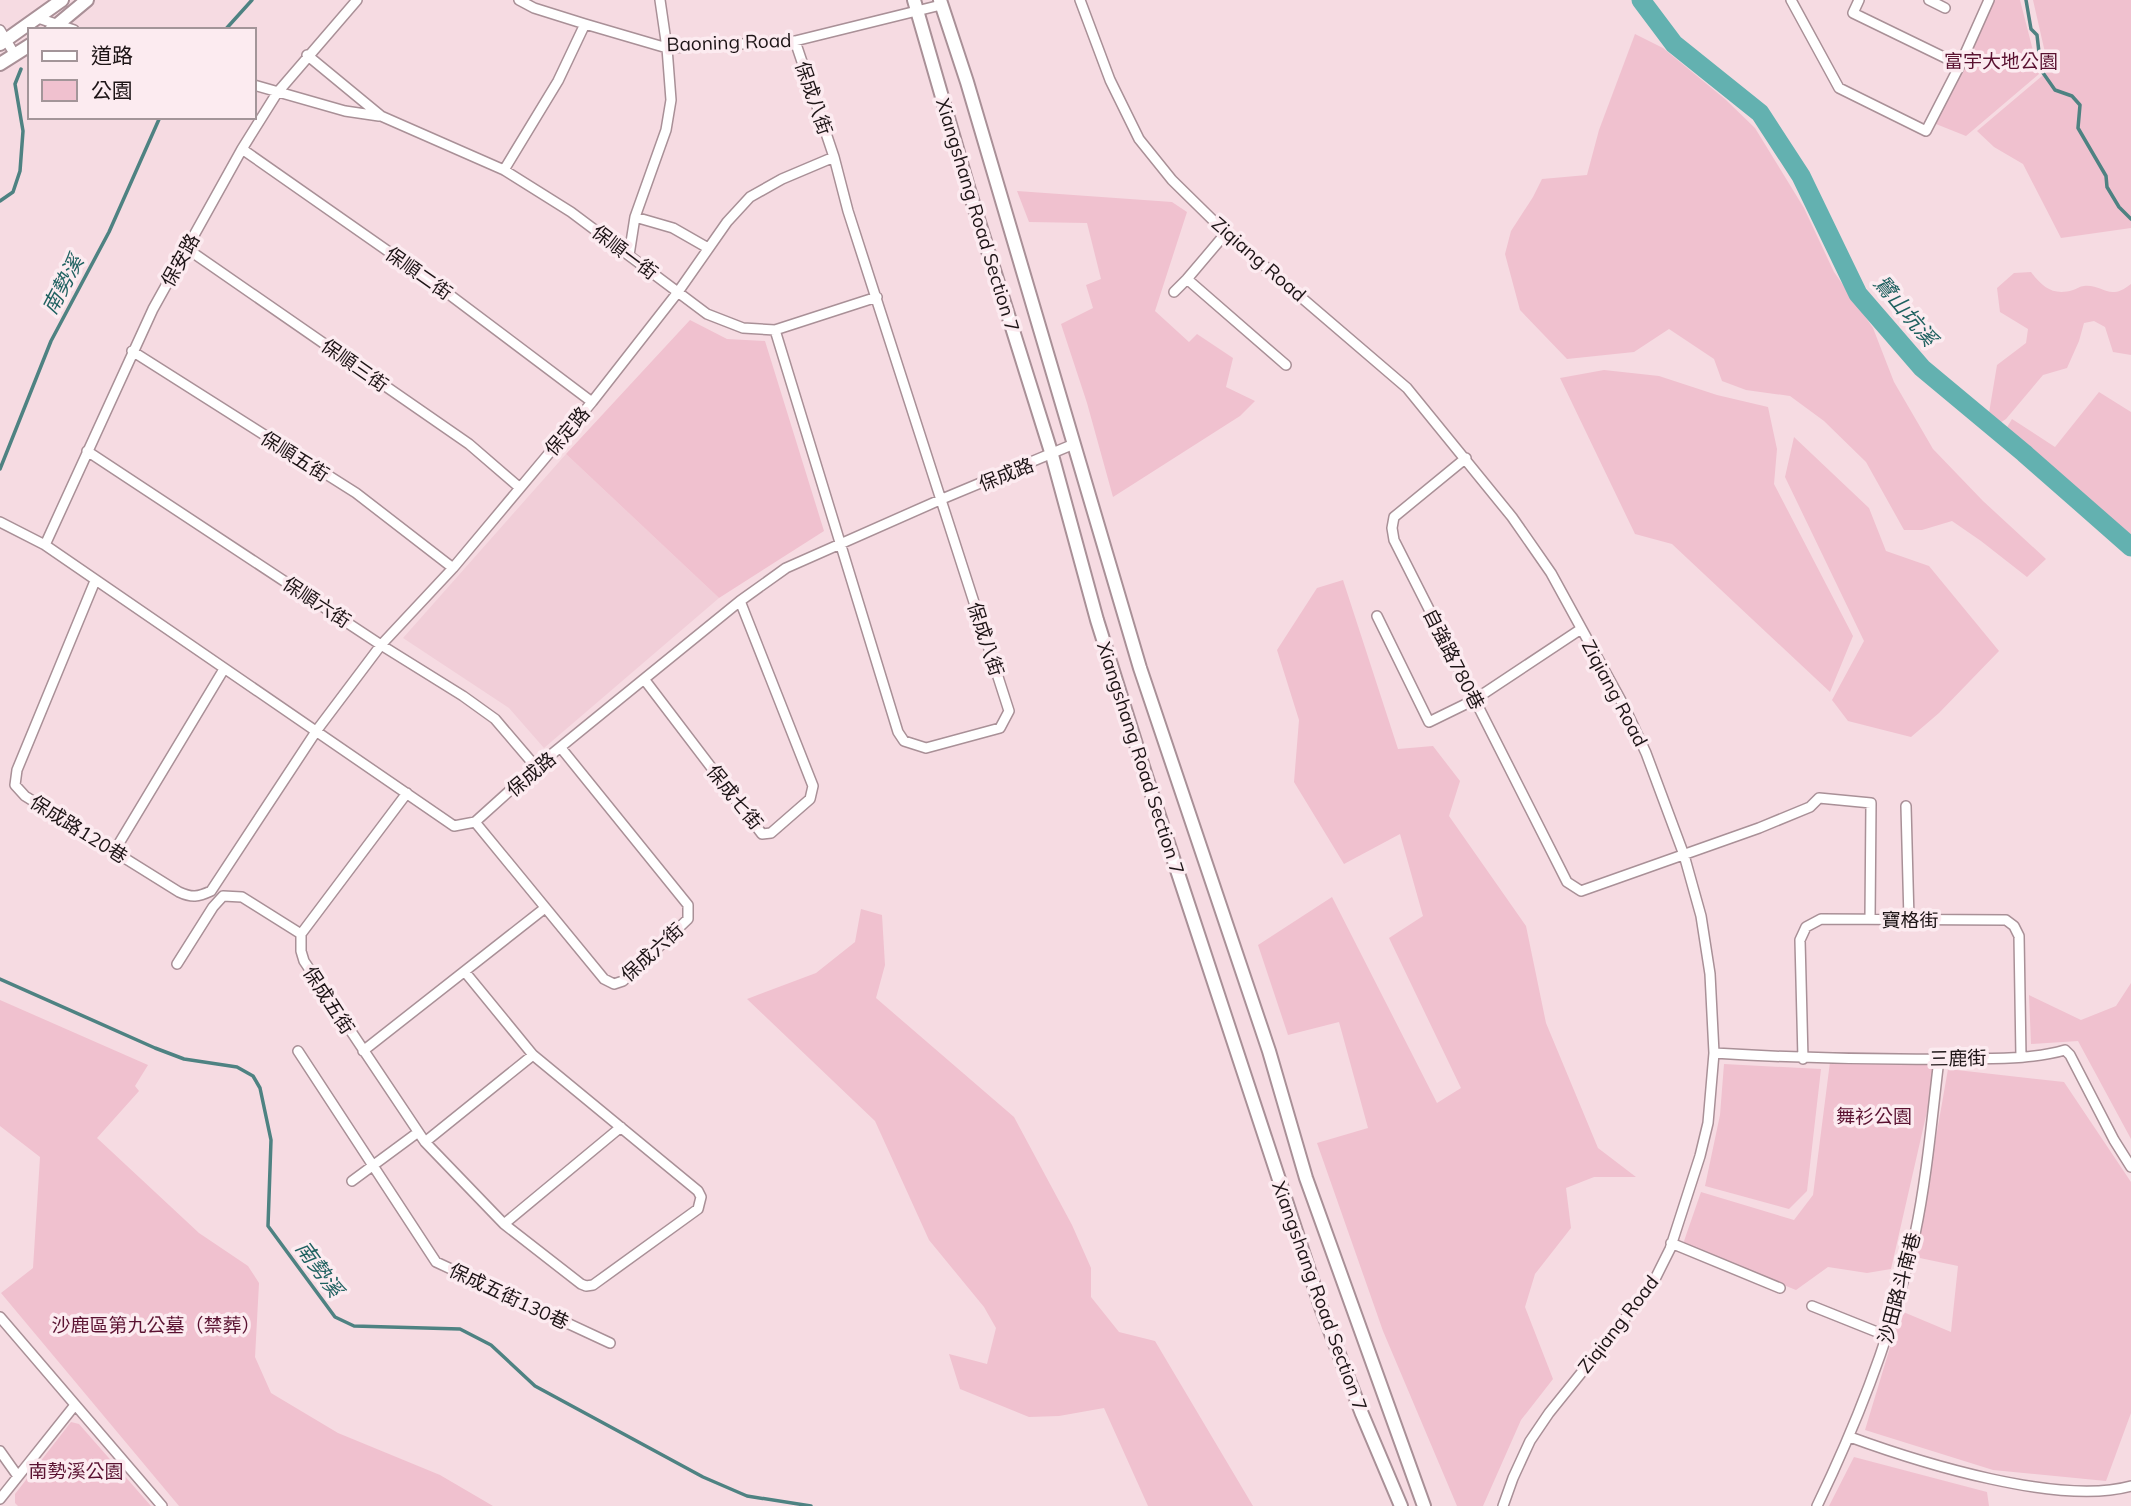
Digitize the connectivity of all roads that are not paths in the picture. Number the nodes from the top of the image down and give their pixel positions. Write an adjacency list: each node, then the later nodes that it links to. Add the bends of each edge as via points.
1 (62, 0): 14 (main road)
2 (87, 0): 16 (main road)
3 (357, 0): 22 (street, 保安路)
4 (519, 0): 15 (street, Baoning Road)
5 (660, 0): 20 (street)
6 (1080, 0): 32 (street, Ziqiang Road, via 1110,80 1139,139 1172,180)
7 (1791, 0): 24 (street, via 1839,88 1926,131)
8 (1859, 0): 24 (street, via 1853,13)
9 (1929, 0): 13 (street)
10 (1989, 0): 24 (street)
11 (940, 2): 12 (street, Baoning Road); 44 (main road, Xiangshang Road Section 7)
12 (916, 6): 18 (street, Baoning Road); 46 (main road, Xiangshang Road Section 7)
13 (1945, 8)
14 (38, 18): 16 (street); 17 (main road)
15 (585, 24): 20 (street, Baoning Road); 30 (street, via 558,81)
16 (55, 27)
17 (2, 38): 21 (street)
18 (795, 41): 20 (street, Baoning Road); 29 (street, 保成八街)
19 (28, 46): 21 (main road)
20 (667, 48): 31 (street, via 671,100 666,130)
21 (15, 55): 23 (main road)
22 (307, 55): 26 (street, 保安路); 27 (street, 保順一街)
23 (0, 64)
24 (1960, 65)
25 (256, 86): 26 (street, 保順一街)
26 (277, 93): 27 (street, 保順一街); 28 (street, 保安路)
27 (381, 116): 30 (street, 保順一街)
28 (242, 149): 33 (street, 保安路); 43 (street, 保順二街, via 442,289)
29 (834, 157): 34 (street, 保定路, via 750,197); 39 (street, 保成八街)
30 (504, 170): 35 (street, 保順一街)
31 (635, 217): 34 (street, via 673,228); 35 (street)
32 (1226, 233): 36 (street); 47 (street, Ziqiang Road, via 1406,388)
33 (186, 248): 41 (street, 保安路); 48 (street, 保順三街, via 469,444)
34 (708, 248): 37 (street, 保定路)
35 (629, 255): 37 (street, 保順一街)
36 (1188, 279): 38 (street); 42 (street)
37 (678, 292): 40 (street, 保順一街, via 707,314 743,328); 43 (street, 保定路)
38 (1174, 292)
39 (877, 297): 40 (street, 保順一街); 49 (street, 保成八街)
40 (775, 330): 51 (street, 保成八街)
41 (132, 351): 45 (street, 保安路); 53 (street, 保順五街, via 356,493)
42 (1286, 365)
43 (592, 402): 48 (street, 保定路)
44 (1074, 444): 46 (street, 保成路); 105 (main road, Xiangshang Road Section 7, via 1140,668 1307,1178)
45 (87, 451): 52 (street, 保安路); 58 (street, 保順六街)
46 (1052, 455): 49 (street, 保成路); 104 (main road, Xiangshang Road Section 7, via 1097,620 1293,1224 1362,1415)
47 (1466, 458): 57 (street, Ziqiang Road, via 1551,573); 61 (street, 自強路780巷, via 1394,517 1392,528)
48 (520, 488): 53 (street, 保定路)
49 (942, 499): 51 (street, 保成路); 51 (street, 保成八街, via 1009,711 1000,728 926,748 904,741)
50 (0, 522): 52 (street)
51 (839, 543): 55 (street, 保成路, via 786,568)
52 (45, 545): 54 (street)
53 (453, 568): 58 (street, 保定路)
54 (95, 581): 59 (street); 68 (street, 保成路120巷, via 14,778 24,796)
55 (740, 601): 60 (street, 保成路); 60 (street, 保成七街, via 813,786 810,799 771,833 762,834)
56 (1377, 617): 61 (street, via 1429,722)
57 (1581, 629): 61 (street); 69 (street, Ziqiang Road, via 1646,753)
58 (382, 645): 62 (street, 保定路); 64 (street, 保順六街, via 495,719)
59 (224, 669): 62 (street); 68 (street)
60 (644, 679): 63 (street, 保成路)
61 (1474, 700): 69 (street, 自強路780巷, via 1567,883 1581,891)
62 (317, 730): 65 (street); 70 (street, 保定路, via 211,891)
63 (561, 748): 64 (street, 保成路); 71 (street, 保成六街, via 688,905 688,919 623,981 614,984 604,979)
64 (536, 767): 67 (street, 保成路)
65 (407, 793): 67 (street, via 454,826); 74 (street)
66 (1906, 806): 73 (street)
67 (475, 822): 71 (street, 保成六街)
68 (115, 850): 70 (street, 保成路120巷)
69 (1684, 855): 72 (street, via 1810,807 1819,798 1871,803); 79 (street, Ziqiang Road, via 1701,916 1710,974)
70 (190, 897)
71 (545, 908): 76 (street, 保成五街)
72 (1870, 919): 73 (street, 寶格街); 82 (street, 寶格街, via 1821,919 1806,927 1800,940)
73 (1909, 920): 81 (street, 寶格街, via 2006,920 2014,926 2019,936)
74 (301, 934): 75 (street, via 242,897 223,896); 78 (street, 保成五街, via 304,961)
75 (177, 964)
76 (465, 972): 78 (street, 保成五街); 80 (street)
77 (298, 1051): 87 (street, 保成五街130巷)
78 (363, 1051): 85 (street)
79 (1714, 1053): 82 (street, 三鹿街); 91 (street, Ziqiang Road, via 1708,1123)
80 (533, 1055): 84 (street); 86 (street)
81 (2021, 1057): 83 (street, 三鹿街); 88 (street, 三鹿街, via 2064,1050 2070,1055)
82 (1803, 1059): 83 (street, 三鹿街)
83 (1939, 1059): 95 (street, 沙田路斗南巷, via 1922,1195)
84 (621, 1127): 90 (street); 90 (street, via 698,1191 698,1209 586,1286)
85 (417, 1133): 86 (street); 87 (street)
86 (425, 1142): 90 (street)
87 (373, 1166): 89 (street); 96 (street, 保成五街130巷, via 436,1262)
88 (2131, 1167)
89 (352, 1181)
90 (504, 1224)
91 (1671, 1243): 92 (street); 106 (street, Ziqiang Road, via 1652,1284 1531,1441)
92 (1780, 1288)
93 (1812, 1306): 95 (street)
94 (0, 1318): 97 (street)
95 (1888, 1336): 98 (street, 沙田路斗南巷)
96 (610, 1343)
97 (75, 1405): 100 (street); 103 (street)
98 (1850, 1437): 101 (street, via 1970,1479 2016,1489 2113,1494); 107 (street, 沙田路斗南巷)
99 (0, 1451): 100 (street)
100 (17, 1475): 102 (street)
101 (2131, 1486)
102 (0, 1499)
103 (162, 1506)
104 (1401, 1506)
105 (1423, 1506)
106 (1503, 1506)
107 (1817, 1506)

